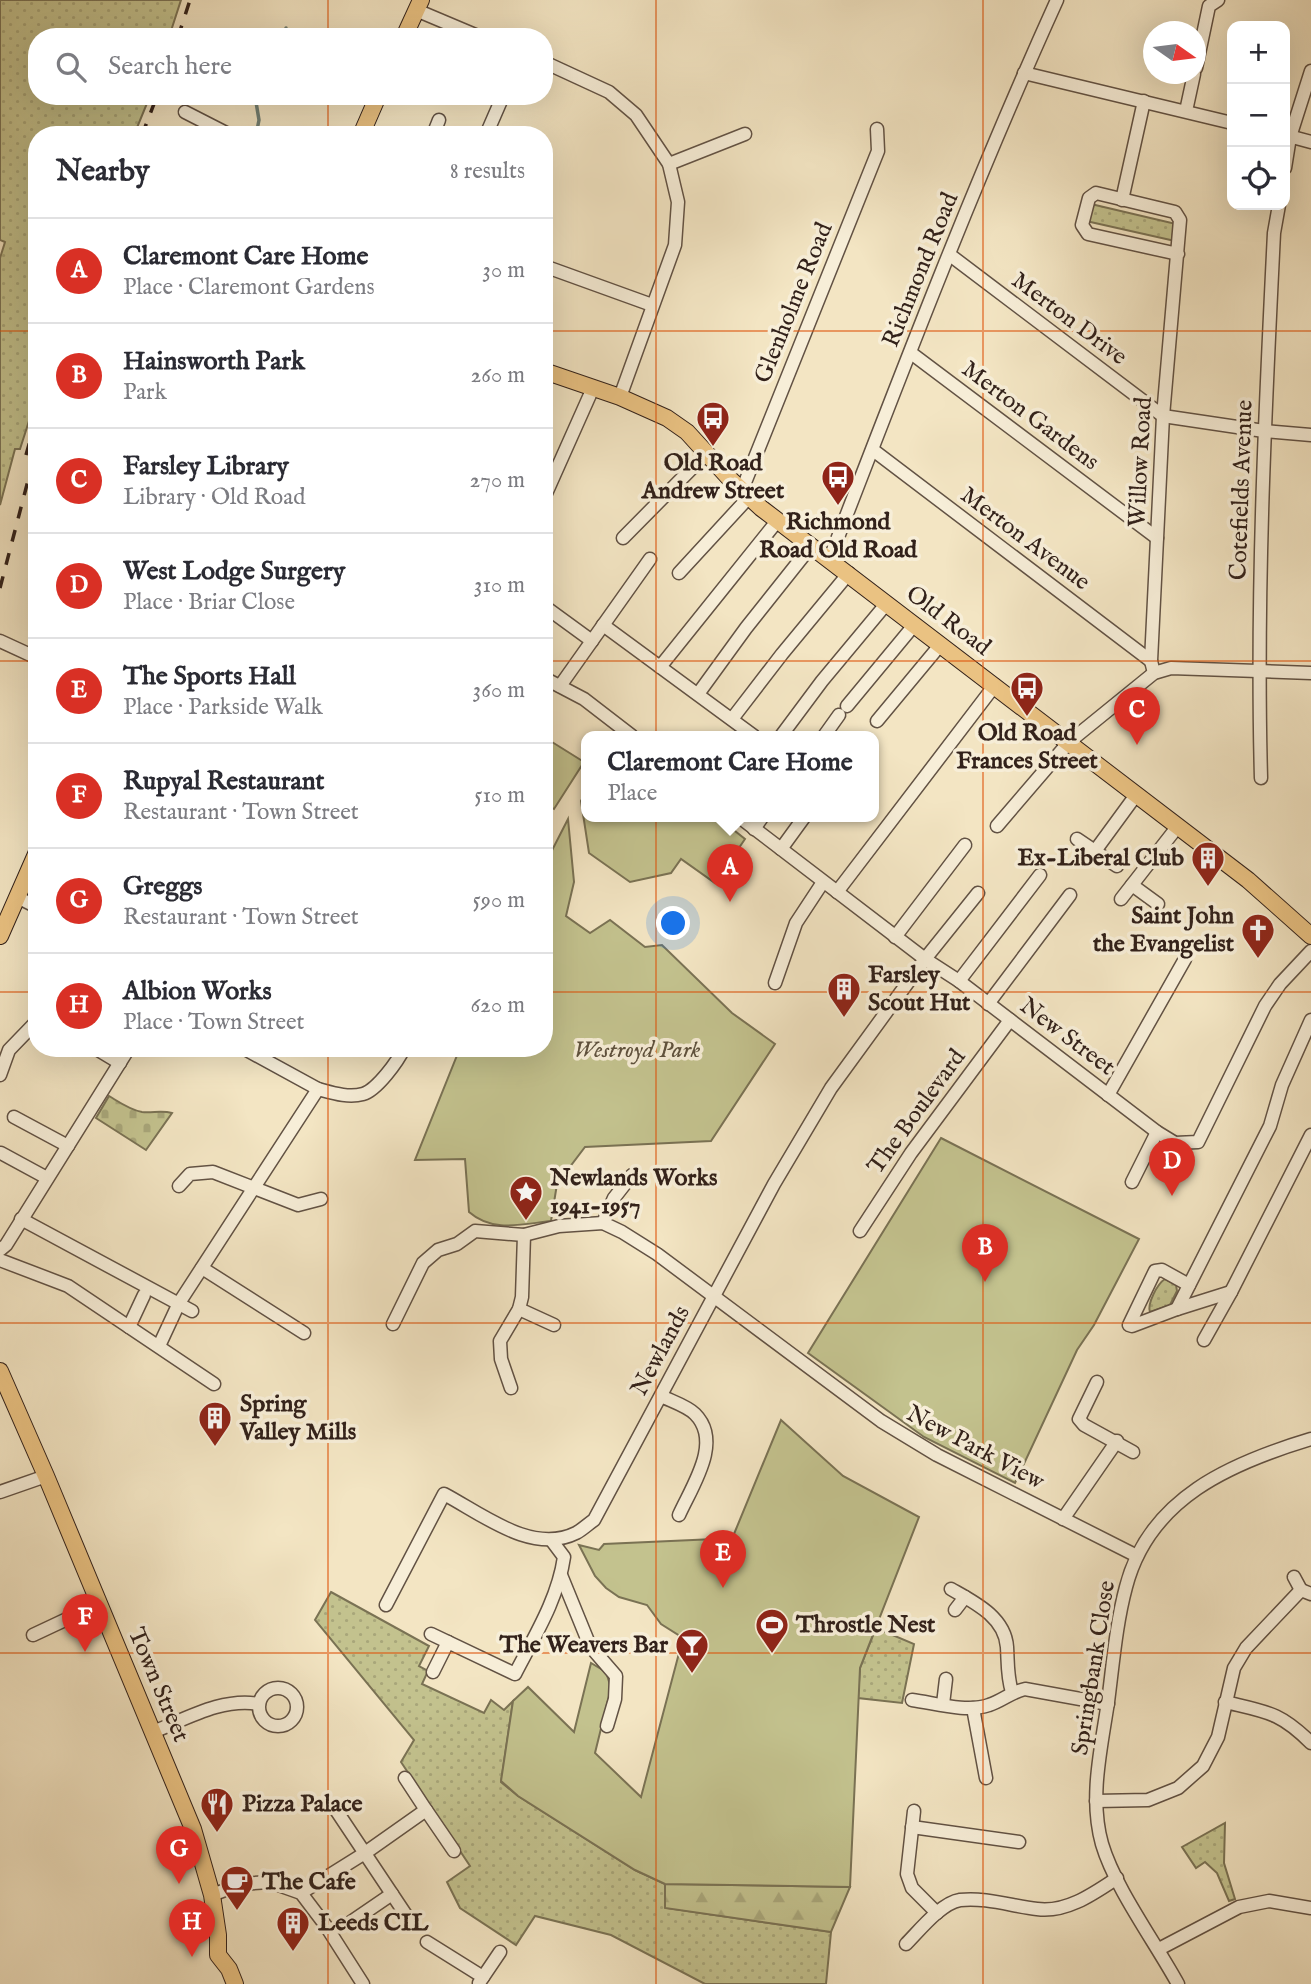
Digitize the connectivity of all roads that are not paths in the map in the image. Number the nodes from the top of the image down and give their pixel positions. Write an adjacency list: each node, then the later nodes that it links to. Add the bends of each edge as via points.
1 (1057, 0): 9 (street, Richmond Road)
2 (1211, 2): 4 (street)
3 (419, 5): 5 (main road); 6 (street)
4 (1206, 24)
5 (408, 28)
6 (463, 28)
7 (553, 66): 27 (street, via 610,92 636,115)
8 (1311, 71): 22 (street)
9 (1024, 73): 11 (street); 31 (street, Richmond Road)
10 (1192, 84): 14 (street)
11 (1144, 101): 14 (street); 28 (street)
12 (374, 105): 19 (main road)
13 (499, 105): 21 (street)
14 (1186, 111): 17 (street)
15 (185, 112): 18 (street)
16 (439, 120): 20 (street)
17 (1227, 121)
18 (212, 126)
19 (365, 126)
20 (437, 126)
21 (490, 126)
22 (1290, 128)
23 (877, 129): 44 (street, Glenholme Road, via 878,151)
24 (745, 135): 27 (street)
25 (1290, 137): 26 (street)
26 (1311, 142)
27 (669, 163): 33 (street, via 678,202 675,245)
28 (1122, 200): 30 (street, Willow Road, via 1175,212 1180,220); 30 (street, via 1096,193 1088,198 1082,225 1088,234)
29 (1278, 210): 39 (street, Cotefields Avenue)
30 (1178, 254): 38 (street, Willow Road)
31 (950, 255): 34 (street, Richmond Road); 38 (street, Merton Drive)
32 (553, 270): 33 (street)
33 (652, 305): 37 (street)
34 (911, 353): 41 (street, Richmond Road); 47 (street, Merton Gardens)
35 (553, 374): 36 (main road, Old Road)
36 (593, 388): 37 (main road, Old Road); 43 (street)
37 (620, 397): 42 (main road, Old Road, via 667,418)
38 (1163, 416): 39 (street); 47 (street, Willow Road)
39 (1264, 431): 40 (street); 63 (street, Cotefields Avenue)
40 (1311, 435)
41 (873, 450): 49 (street, Richmond Road); 62 (street, Merton Avenue)
42 (706, 453): 44 (main road, Old Road); 46 (street)
43 (553, 476)
44 (746, 494): 45 (main road, Old Road); 51 (street)
45 (778, 520): 48 (main road, Old Road); 61 (street)
46 (623, 538)
47 (1157, 538): 62 (street, Willow Road)
48 (812, 545): 49 (main road, Old Road); 68 (street)
49 (830, 558): 52 (main road, Old Road)
50 (650, 559): 56 (street)
51 (679, 573)
52 (849, 573): 53 (main road, Old Road); 69 (street)
53 (887, 603): 55 (main road, Old Road); 73 (street)
54 (553, 613): 58 (street)
55 (915, 624): 59 (main road, Old Road); 74 (street)
56 (603, 625): 58 (street); 61 (street)
57 (0, 641): 60 (street)
58 (592, 641): 67 (street)
59 (941, 644): 66 (main road, Old Road); 70 (street)
60 (28, 654)
61 (660, 667): 68 (street)
62 (1152, 667): 63 (street); 75 (street)
63 (1258, 672): 64 (street); 76 (street, Cotefields Avenue)
64 (1311, 673)
65 (553, 683): 67 (street)
66 (995, 685): 75 (main road, Old Road); 93 (street)
67 (559, 686): 71 (street)
68 (698, 694): 69 (street)
69 (732, 719): 72 (street)
70 (877, 721)
71 (626, 731)
72 (748, 731)
73 (785, 731)
74 (828, 731)
75 (1069, 742): 77 (main road, Old Road); 81 (street)
76 (1261, 778)
77 (1136, 795): 82 (main road, Old Road); 87 (street)
78 (745, 822): 83 (street, New Street)
79 (759, 822): 83 (street)
80 (801, 822): 86 (street)
81 (997, 826)
82 (1178, 827): 92 (street); 101 (main road, Old Road)
83 (754, 829): 86 (street, New Street)
84 (1077, 839): 87 (street)
85 (965, 845): 102 (street)
86 (780, 849): 91 (street, New Street)
87 (1095, 851): 88 (street)
88 (1117, 866)
89 (28, 872): 96 (main road)
90 (1040, 875): 106 (street)
91 (823, 882): 93 (street, New Street); 107 (street, via 796,923)
92 (1132, 885): 97 (street); 99 (street)
93 (837, 892): 102 (street, New Street)
94 (978, 893): 104 (street, Newlands)
95 (1070, 895): 108 (street)
96 (17, 897): 98 (street); 100 (main road)
97 (1121, 900)
98 (28, 902)
99 (1158, 904)
100 (0, 936)
101 (1311, 936)
102 (895, 937): 104 (street, New Street)
103 (1311, 951): 121 (street, New Street, via 1265,1006 1198,1142 1175,1143)
104 (925, 959): 106 (street, New Street); 141 (street, Newlands, via 831,1088)
105 (1185, 959): 119 (street)
106 (959, 981): 108 (street, New Street)
107 (775, 983)
108 (988, 1004): 109 (street, New Street)
109 (1010, 1020): 119 (street, New Street); 133 (street, The Boulevard, via 911,1153)
110 (1311, 1020): 138 (street, via 1282,1085 1270,1126)
111 (28, 1030): 117 (street, via 9,1050)
112 (110, 1057): 116 (street)
113 (124, 1057): 116 (street)
114 (270, 1057): 118 (street)
115 (398, 1057): 118 (street, via 365,1093 344,1095)
116 (120, 1063): 123 (street)
117 (0, 1075)
118 (318, 1089): 129 (street)
119 (1108, 1095): 121 (street, New Street)
120 (13, 1117): 123 (street)
121 (1157, 1132): 127 (street)
122 (1311, 1135): 139 (street)
123 (68, 1146): 126 (street)
124 (1, 1153): 126 (street)
125 (632, 1175): 132 (street, via 614,1198)
126 (47, 1178): 131 (street)
127 (1132, 1182)
128 (179, 1186): 129 (street, via 190,1174 213,1172)
129 (253, 1188): 130 (street, via 298,1205); 137 (street)
130 (321, 1199)
131 (21, 1219): 135 (street); 142 (street)
132 (603, 1223): 134 (street, via 559,1226); 141 (street, New Park View, via 657,1254)
133 (860, 1231)
134 (524, 1235): 143 (street); 146 (street, via 475,1231 438,1250 423,1263)
135 (0, 1250)
136 (0, 1260): 148 (street, via 68,1286)
137 (202, 1268): 142 (street); 149 (street)
138 (1189, 1285): 144 (street); 144 (street, via 1162,1269 1155,1272 1129,1325)
139 (1231, 1292): 144 (street); 150 (street)
140 (144, 1295): 148 (street)
141 (713, 1298): 156 (street, Newlands); 163 (street, New Park View, via 881,1421)
142 (179, 1303): 145 (street); 151 (street)
143 (519, 1309): 147 (street); 155 (street, via 500,1342 500,1359)
144 (1177, 1309)
145 (192, 1311)
146 (393, 1324)
147 (554, 1325)
148 (129, 1327): 151 (street)
149 (304, 1333)
150 (1204, 1340)
151 (159, 1346): 154 (street)
152 (0, 1371): 160 (main road, Town Street)
153 (1097, 1382): 158 (street, via 1079,1419)
154 (214, 1384)
155 (511, 1388)
156 (661, 1395): 162 (street, via 695,1413 706,1431 707,1453); 164 (street, Newlands, via 594,1520 577,1533)
157 (1311, 1439): 165 (street, Springbank Close, via 1198,1486 1177,1502)
158 (1117, 1441): 159 (street); 163 (street)
159 (1133, 1452)
160 (46, 1476): 161 (street); 171 (main road, Town Street)
161 (0, 1492)
162 (679, 1515)
163 (1063, 1519): 165 (street, New Park View)
164 (552, 1541): 166 (street, via 564,1557); 172 (street, via 511,1531 444,1494)
165 (1137, 1556): 184 (street, Springbank Close, via 1124,1597)
166 (561, 1575): 176 (street, via 515,1674); 186 (street, via 590,1646 616,1676)
167 (1294, 1577): 169 (street)
168 (951, 1588): 170 (street)
169 (1306, 1592): 181 (street, via 1246,1648 1234,1668)
170 (965, 1597): 173 (street); 179 (street, via 991,1614 1002,1629)
171 (99, 1604): 175 (street); 187 (main road, Town Street)
172 (386, 1605)
173 (955, 1610)
174 (430, 1634): 176 (street)
175 (33, 1635)
176 (448, 1642): 177 (street)
177 (433, 1672)
178 (946, 1679): 183 (street)
179 (1012, 1692): 184 (street, via 1025,1689); 185 (street, via 990,1705)
180 (912, 1700): 183 (street)
181 (1225, 1702): 188 (street, via 1274,1714); 191 (street, via 1218,1737 1203,1766 1178,1788 1148,1800)
182 (259, 1704): 187 (street, via 216,1707)
183 (943, 1704): 185 (street)
184 (1108, 1704): 191 (street, Springbank Close)
185 (973, 1708): 190 (street)
186 (607, 1726)
187 (153, 1732): 202 (main road, Town Street, via 193,1829)
188 (1308, 1736)
189 (405, 1778): 193 (street)
190 (986, 1778)
191 (1096, 1801): 199 (street, Springbank Close, via 1102,1845)
192 (334, 1807): 198 (street)
193 (426, 1810): 197 (street); 198 (street)
194 (914, 1811): 195 (street)
195 (912, 1827): 196 (street); 204 (street, via 908,1874 912,1888)
196 (1019, 1842)
197 (454, 1851)
198 (365, 1853): 200 (street); 201 (street)
199 (1117, 1878): 204 (street, via 1071,1905 1040,1910 959,1900); 209 (street, Springbank Close)
200 (301, 1893): 202 (street, via 270,1882 241,1884); 213 (street)
201 (392, 1894): 205 (street); 206 (street)
202 (212, 1895): 212 (main road, Town Street, via 218,1955)
203 (1311, 1908): 209 (street, via 1269,1901 1239,1907)
204 (937, 1913): 208 (street)
205 (410, 1921)
206 (351, 1922)
207 (427, 1942): 211 (street)
208 (906, 1944)
209 (1159, 1950): 214 (street, Springbank Close)
210 (500, 1952): 211 (street)
211 (480, 1981)
212 (235, 1984)
213 (363, 1984)
214 (1178, 1984)

